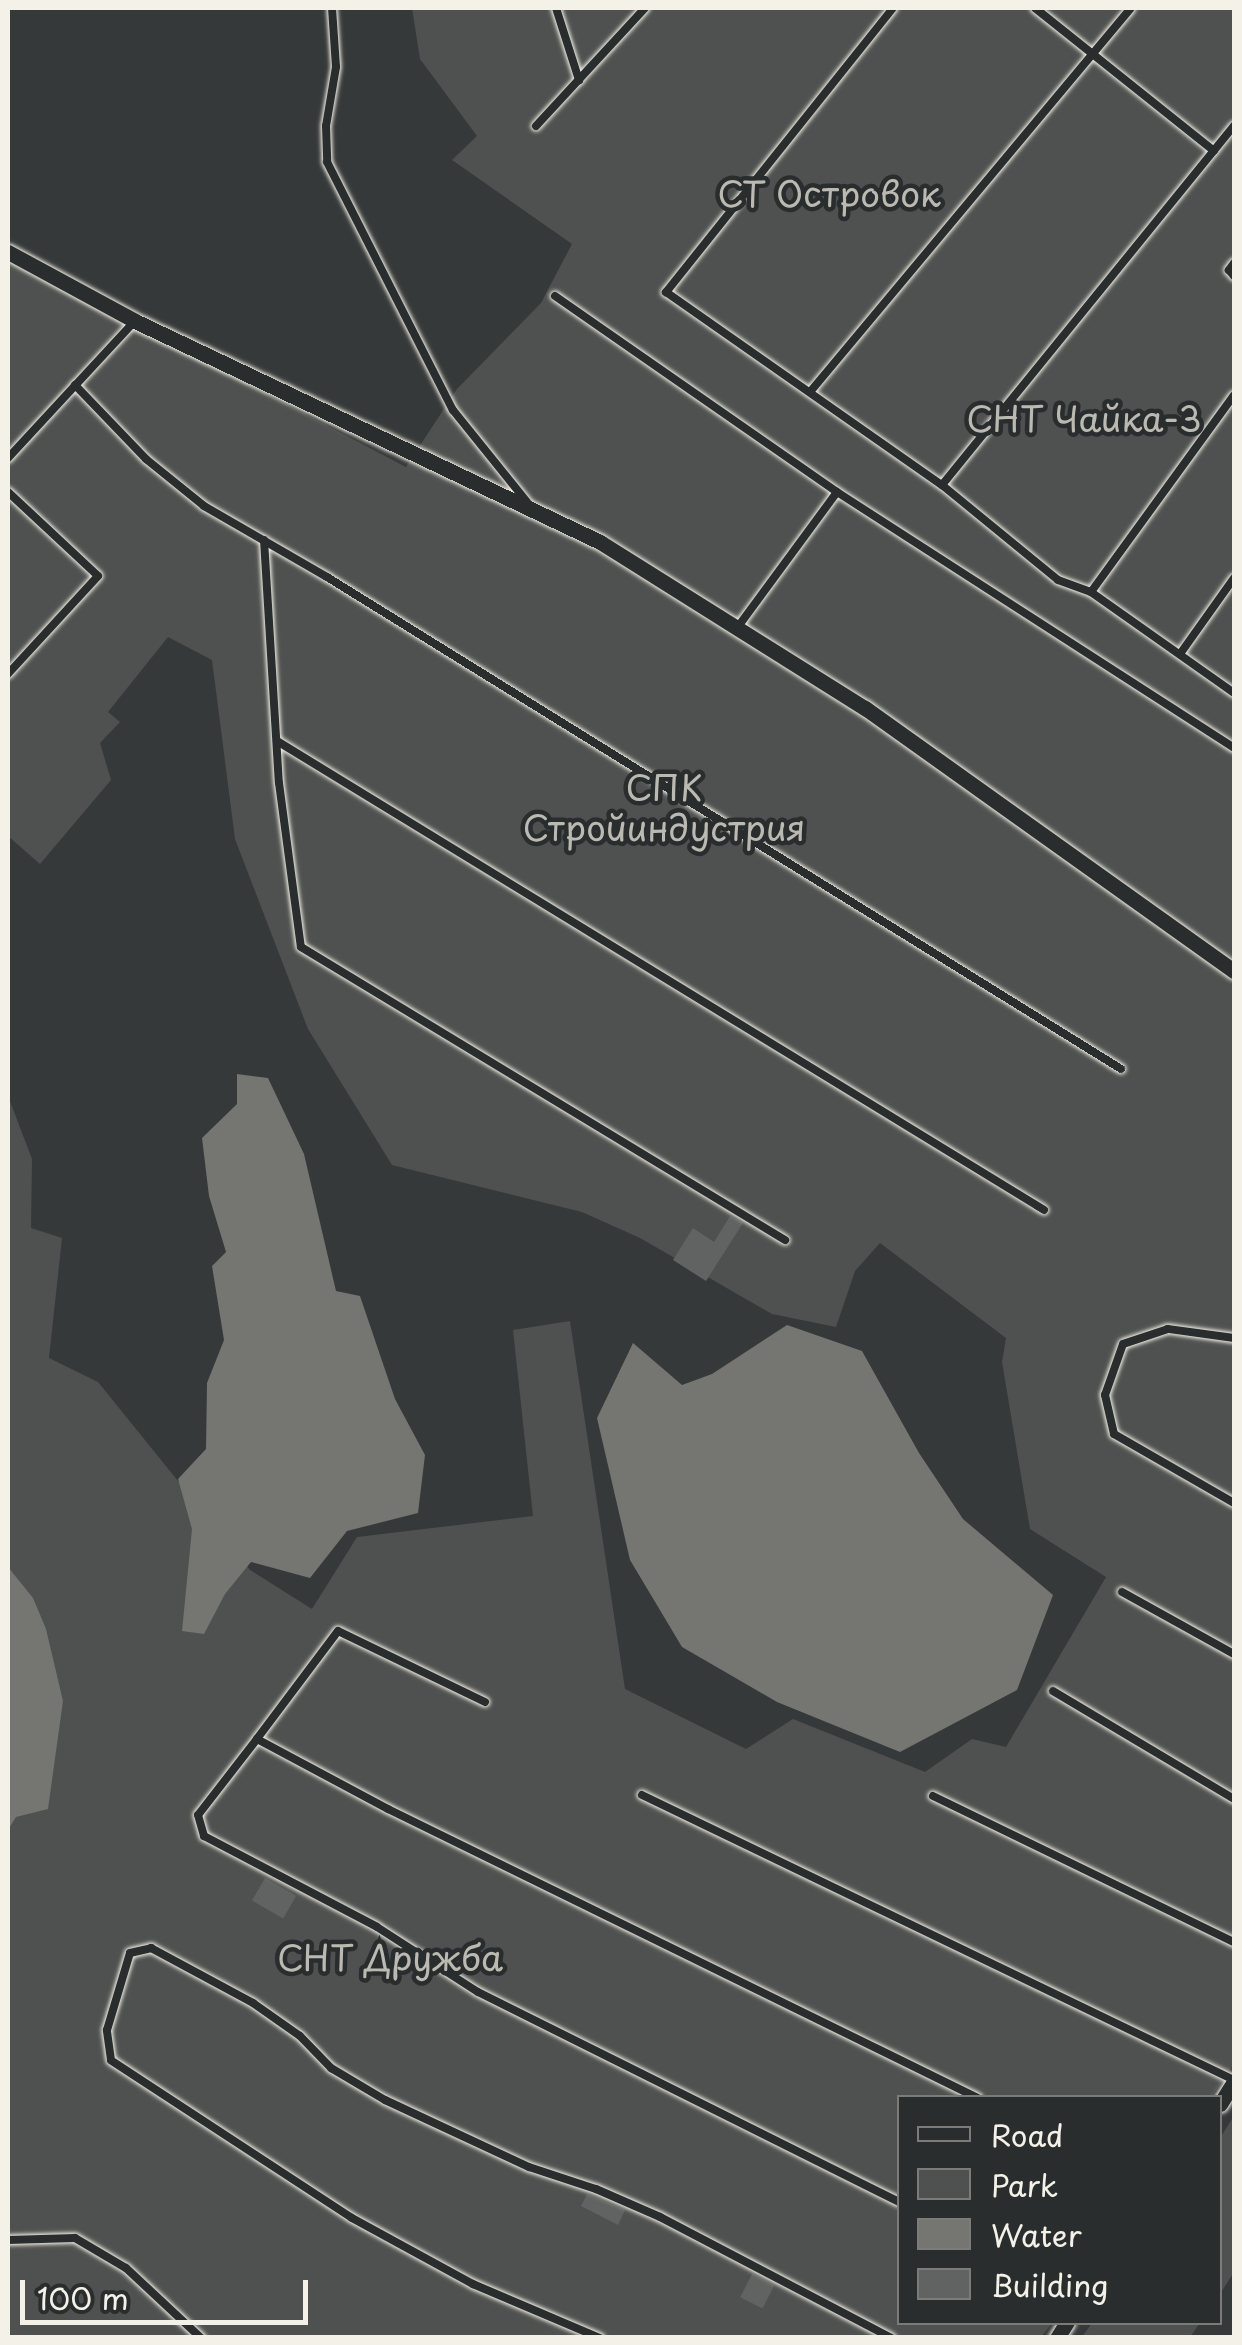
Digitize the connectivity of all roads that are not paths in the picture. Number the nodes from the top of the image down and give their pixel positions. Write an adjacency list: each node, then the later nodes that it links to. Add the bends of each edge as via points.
1 (332, 8): 24 (lane, via 336,67 327,162 454,410)
2 (556, 8): 8 (lane)
3 (646, 8): 8 (lane)
4 (893, 8): 18 (lane, via 666,292)
5 (1035, 8): 7 (lane)
6 (1131, 8): 7 (lane)
7 (1093, 54): 11 (lane); 18 (lane)
8 (579, 80): 9 (lane)
9 (536, 126)
10 (1234, 126): 11 (lane)
11 (1214, 151): 21 (lane)
12 (8, 252): 16 (street)
13 (1234, 263): 14 (lane)
14 (1234, 276)
15 (555, 296): 23 (lane)
16 (134, 322): 17 (lane); 24 (street)
17 (75, 386): 20 (lane); 25 (lane, via 204,506)
18 (810, 392): 21 (lane)
19 (1234, 395): 27 (lane)
20 (8, 458)
21 (942, 485): 27 (lane, via 1058,580)
22 (8, 492): 30 (lane, via 98,576)
23 (837, 492): 28 (lane); 33 (lane)
24 (532, 510): 28 (street, via 600,542)
25 (264, 540): 32 (lane); 35 (lane)
26 (1234, 578): 29 (lane)
27 (1090, 592): 29 (lane)
28 (737, 628): 34 (street, via 865,708)
29 (1180, 654): 31 (lane)
30 (8, 674)
31 (1234, 694)
32 (277, 741): 36 (lane); 37 (lane, via 301,947)
33 (1234, 748)
34 (1234, 971)
35 (1121, 1070)
36 (1044, 1210)
37 (786, 1240)
38 (1234, 1338): 39 (lane, via 1168,1329 1123,1344 1105,1396 1114,1434)
39 (1234, 1503)
40 (1122, 1592): 41 (lane)
41 (1234, 1654)
42 (1053, 1691): 47 (lane)
43 (485, 1702): 44 (lane, via 338,1631)
44 (257, 1739): 50 (lane); 51 (lane, via 198,1815 204,1836 377,1928 478,1992)
45 (642, 1795): 49 (lane)
46 (933, 1796): 48 (lane)
47 (1234, 1799)
48 (1234, 1942)
49 (1234, 2081)
50 (972, 2095)
51 (897, 2201)
52 (8, 2240): 53 (lane, via 75,2238 126,2268)
53 (201, 2338)
54 (600, 2338): 55 (lane, via 474,2284 352,2218 111,2060 106,2030 130,1953 152,1948 252,2003 300,2036 331,2068 385,2100 529,2168 660,2217)
55 (891, 2338)

